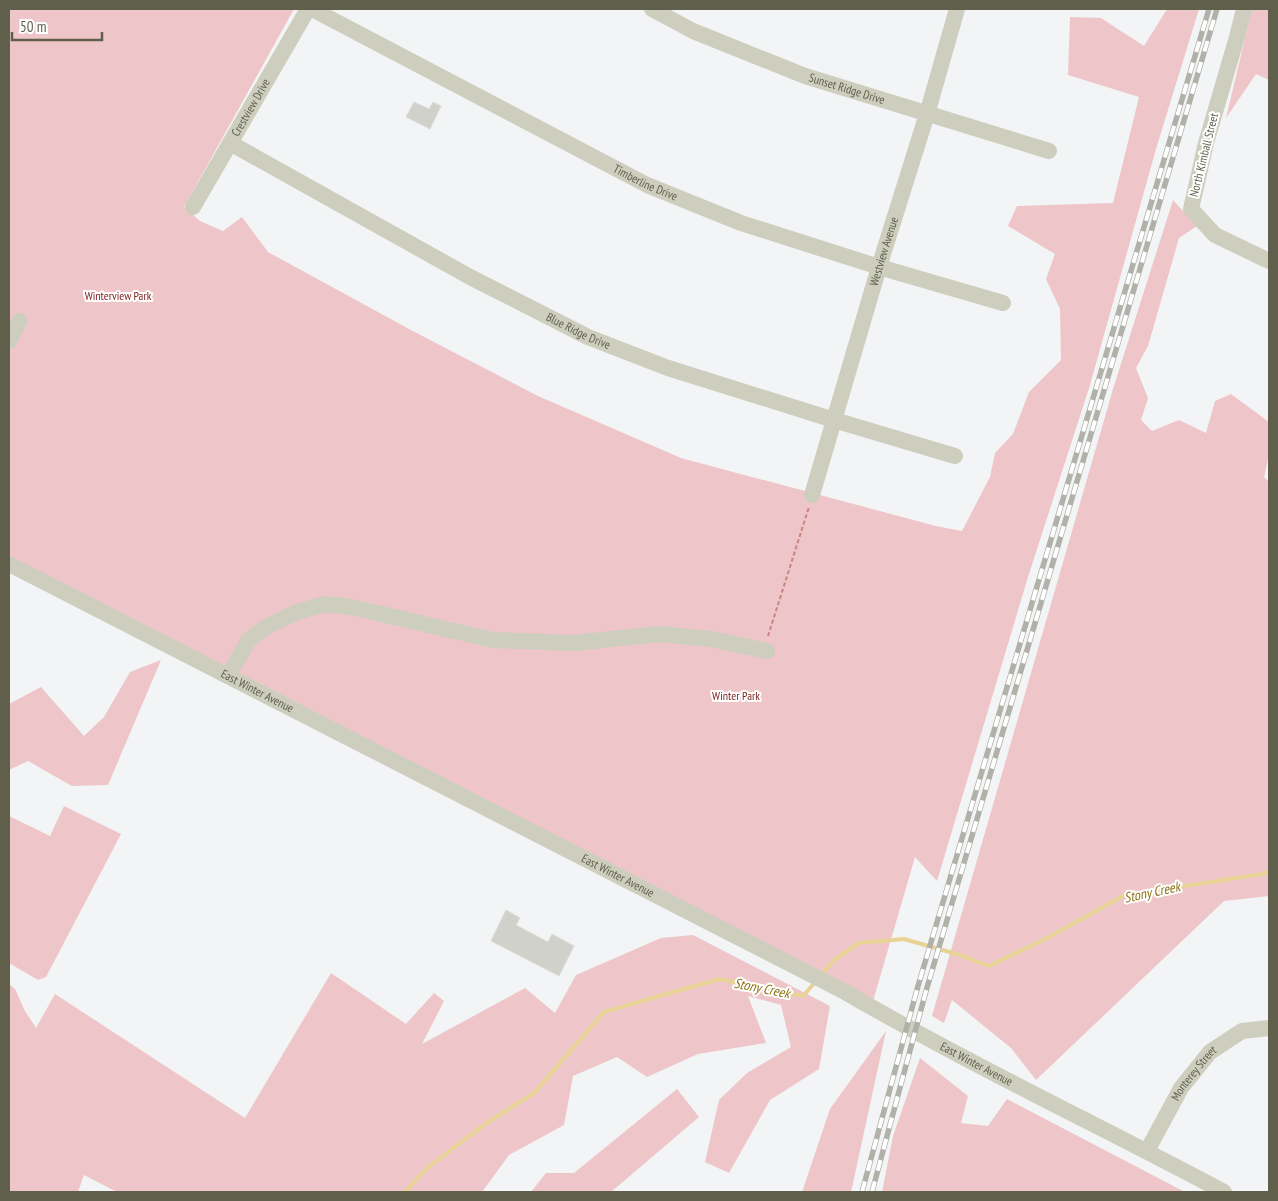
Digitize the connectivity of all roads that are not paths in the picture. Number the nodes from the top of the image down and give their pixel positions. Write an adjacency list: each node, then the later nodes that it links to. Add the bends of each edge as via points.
1 (310, 9): 6 (street, Crestview Drive); 10 (street, Timberline Drive, via 647,186 741,223)
2 (652, 9): 5 (street, Sunset Ridge Drive, via 692,31 805,76)
3 (957, 9): 5 (street, Westview Avenue)
4 (1244, 9): 9 (street, North Kimball Street, via 1191,209 1215,235)
5 (927, 114): 7 (street, Sunset Ridge Drive); 10 (street, Westview Avenue)
6 (230, 143): 8 (street, Crestview Drive); 14 (street, Blue Ridge Drive, via 470,277 588,337 668,368)
7 (1049, 151)
8 (193, 207)
9 (1269, 261)
10 (879, 267): 11 (street, Timberline Drive); 14 (street, Westview Avenue)
11 (1003, 303)
12 (19, 321): 13 (street)
13 (9, 341)
14 (834, 420): 15 (street, Blue Ridge Drive); 16 (street, Westview Avenue)
15 (955, 456)
16 (812, 495)
17 (9, 564): 19 (street, East Winter Avenue)
18 (768, 651): 19 (street, via 659,634 574,643 493,640 351,607 324,604 297,612 259,632 248,641)
19 (228, 676): 21 (street, East Winter Avenue, via 845,992 905,1027)
20 (1269, 1028): 21 (street, Monterey Street, via 1242,1031 1210,1052 1181,1088)
21 (1147, 1151): 22 (street, East Winter Avenue)
22 (1224, 1192)

